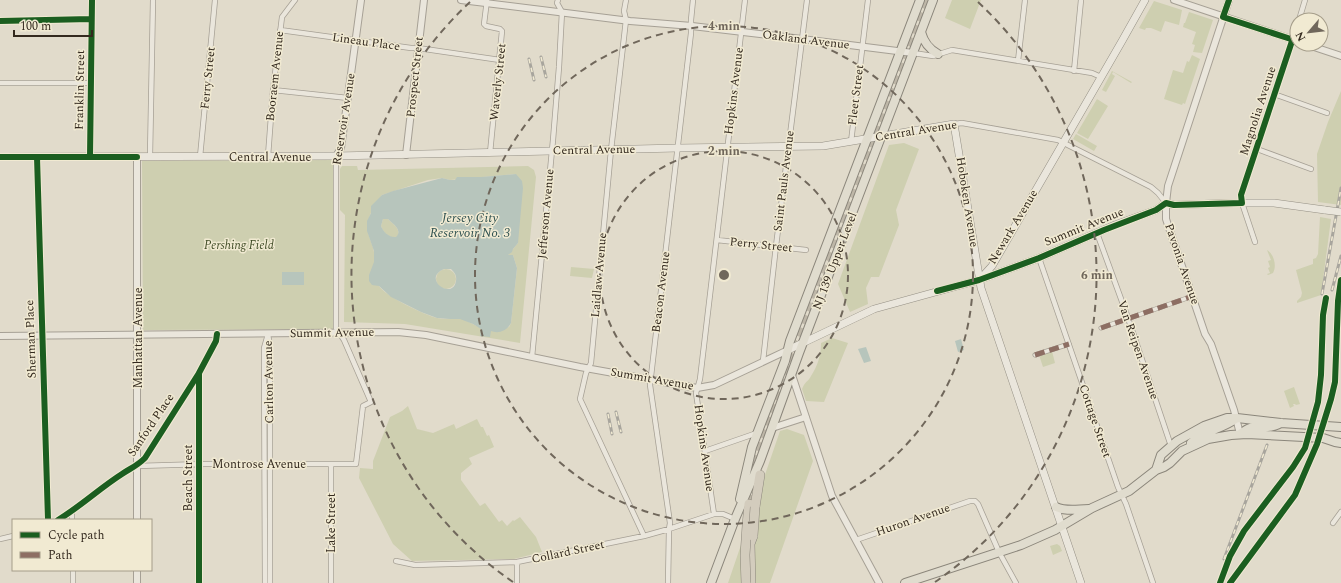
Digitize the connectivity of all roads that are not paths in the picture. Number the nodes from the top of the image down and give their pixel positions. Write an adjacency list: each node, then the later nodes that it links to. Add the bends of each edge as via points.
1 (92, 0): 27 (street, Franklin Street)
2 (153, 0): 67 (street)
3 (215, 0): 74 (street, Ferry Street)
4 (295, 0): 30 (street, Booraem Avenue, via 282,18)
5 (361, 0): 35 (street, Reservoir Avenue)
6 (424, 0): 37 (street, Prospect Street)
7 (461, 0): 21 (street, Oakland Avenue)
8 (558, 0): 23 (street, Jefferson Avenue, via 557,4)
9 (626, 0): 28 (street, Laidlaw Avenue)
10 (693, 0): 29 (street, Beacon Avenue)
11 (745, 0): 32 (street, Hopkins Avenue)
12 (806, 0): 34 (street, Saint Pauls Avenue)
13 (868, 0): 36 (street, Fleet Street)
14 (920, 0): 38 (main road)
15 (1025, 0): 45 (street)
16 (1081, 0): 46 (street)
17 (1145, 0): 47 (main road, Newark Avenue)
18 (1174, 0): 25 (street)
19 (1229, 0): 25 (street, Pavonia Avenue)
20 (1305, 0): 24 (street)
21 (487, 1): 23 (street, Oakland Avenue); 44 (street, Waverly Street, via 484,24 502,31)
22 (933, 1): 31 (main road, NJ 139 Upper Level)
23 (562, 12): 28 (street, Oakland Avenue); 64 (street, Jefferson Avenue)
24 (1301, 12)
25 (1223, 17): 33 (street); 76 (street, Pavonia Avenue, via 1168,186)
26 (0, 20): 27 (street)
27 (91, 20): 49 (street, Franklin Street)
28 (626, 20): 29 (street, Oakland Avenue); 63 (street, Laidlaw Avenue)
29 (692, 26): 32 (street, Oakland Avenue); 60 (street, Beacon Avenue)
30 (280, 30): 35 (street, Lineau Place); 50 (street, Booraem Avenue)
31 (921, 32): 41 (main road, NJ 139 Upper Level); 42 (main road, via 925,44)
32 (741, 33): 34 (street, Oakland Avenue); 61 (street, Hopkins Avenue)
33 (1289, 38)
34 (802, 39): 36 (street, Oakland Avenue); 59 (street, Saint Pauls Avenue)
35 (356, 40): 37 (street, Lineau Place); 52 (street, Reservoir Avenue)
36 (862, 47): 38 (street, Oakland Avenue); 57 (street, Fleet Street)
37 (418, 48): 44 (street, Lineau Place); 66 (street, Prospect Street)
38 (900, 52): 41 (street, Oakland Avenue); 56 (main road, NJ 139 Upper Level)
39 (1290, 52): 51 (street, Magnolia Avenue)
40 (1329, 52): 43 (street)
41 (913, 53): 42 (street, Oakland Avenue, via 931,56); 55 (main road, NJ 139 Upper Level)
42 (938, 54): 45 (street, Oakland Avenue, via 952,50)
43 (1341, 56)
44 (500, 60): 65 (street, Waverly Street)
45 (1018, 61): 46 (street, Oakland Avenue)
46 (1074, 71): 47 (street, Oakland Avenue)
47 (1101, 77): 58 (main road, Newark Avenue)
48 (0, 83): 49 (street)
49 (91, 83): 72 (street, Franklin Street)
50 (273, 90): 52 (street); 68 (street, Booraem Avenue)
51 (1274, 94): 53 (street); 62 (street, Magnolia Avenue)
52 (348, 98): 69 (street, Reservoir Avenue, via 341,148)
53 (1327, 113)
54 (954, 124): 55 (main road, Central Avenue); 58 (street, Central Avenue); 85 (main road, Hoboken Avenue)
55 (882, 136): 56 (main road, Central Avenue); 95 (main road, NJ 139 Upper Level)
56 (867, 139): 57 (main road, Central Avenue); 97 (main road, NJ 139 Upper Level)
57 (851, 142): 59 (main road, Central Avenue)
58 (1063, 143): 76 (street, Central Avenue, via 1151,187); 85 (main road, Newark Avenue, via 992,266)
59 (788, 147): 61 (main road, Central Avenue); 82 (street, Saint Pauls Avenue)
60 (678, 148): 61 (main road, Central Avenue); 63 (main road, Central Avenue); 104 (street, Beacon Avenue)
61 (727, 148): 80 (street, Hopkins Avenue)
62 (1257, 149): 75 (street); 77 (street, Magnolia Avenue, via 1241,195)
63 (611, 150): 64 (main road, Central Avenue); 101 (street, Laidlaw Avenue)
64 (552, 151): 65 (main road, Central Avenue); 99 (street, Jefferson Avenue)
65 (490, 153): 66 (main road, Central Avenue)
66 (406, 155): 69 (main road, Central Avenue)
67 (150, 156): 73 (main road, Central Avenue); 74 (main road, Central Avenue)
68 (268, 156): 69 (main road, Central Avenue); 74 (main road, Central Avenue)
69 (336, 156): 89 (street, Reservoir Avenue, via 336,328)
70 (0, 157): 71 (main road, Central Avenue)
71 (37, 157): 72 (main road, Central Avenue); 94 (street, Sherman Place)
72 (90, 157): 73 (main road, Central Avenue)
73 (137, 157): 92 (street, Manhattan Avenue)
74 (200, 157)
75 (1311, 169)
76 (1166, 203): 77 (main road); 79 (main road, Summit Avenue, via 1156,210); 86 (street, Pavonia Avenue, via 1166,219)
77 (1242, 203): 78 (main road, bridge, via 1274,203); 81 (street, Magnolia Avenue)
78 (1341, 212)
79 (1096, 232): 84 (main road, Summit Avenue); 87 (street, Van Reipen Avenue)
80 (717, 240): 82 (street, Perry Street); 105 (street, Hopkins Avenue)
81 (1254, 242)
82 (776, 246): 83 (street, Perry Street); 100 (street, Saint Pauls Avenue)
83 (806, 250)
84 (1039, 258): 85 (main road, Summit Avenue); 96 (street, Cottage Street)
85 (979, 280): 95 (main road, Summit Avenue, via 874,309); 130 (main road)
86 (1193, 296): 87 (street); 108 (street, Pavonia Avenue)
87 (1128, 318): 88 (street); 117 (street, Van Reipen Avenue)
88 (1101, 328)
89 (340, 333): 91 (street, Summit Avenue); 99 (street, Summit Avenue, via 398,332); 124 (street, Reservoir Avenue, via 371,402 363,406)
90 (217, 334): 91 (street, Summit Avenue); 92 (street, Summit Avenue); 102 (street, Sanford Place, via 216,341)
91 (268, 334): 106 (street, Carlton Avenue, via 270,347)
92 (137, 335): 94 (street, Summit Avenue); 125 (street, Manhattan Avenue)
93 (0, 336): 94 (street, Summit Avenue)
94 (42, 336): 135 (street, Sherman Place)
95 (805, 341): 97 (main road, Summit Avenue); 103 (main road, NJ 139 Upper Level)
96 (1069, 344): 98 (street); 128 (street, Cottage Street)
97 (788, 350): 100 (street, Summit Avenue); 112 (main road, NJ 139 Upper Level)
98 (1035, 355)
99 (532, 357): 101 (street, Summit Avenue)
100 (763, 362): 105 (street, Summit Avenue, via 714,385)
101 (589, 368): 104 (street, Summit Avenue); 145 (street, Laidlaw Avenue, via 580,399)
102 (199, 373): 120 (street, Beach Street); 125 (street, Sanford Place, via 145,458)
103 (792, 375): 107 (street); 111 (main road, NJ 139 Upper Level)
104 (650, 379): 105 (street, Summit Avenue); 142 (street, Beacon Avenue)
105 (697, 388): 118 (street, Hopkins Avenue)
106 (267, 417): 121 (street, Carlton Avenue); 122 (street, Carlton Avenue)
107 (806, 417): 111 (street); 147 (street, via 830,491)
108 (1237, 418): 109 (main road); 113 (street, Pavonia Avenue); 117 (main road, via 1227,418 1204,426); 119 (main road, via 1228,425 1199,436)
109 (1281, 423): 110 (main road); 113 (main road, via 1269,427 1254,427)
110 (1341, 427)
111 (772, 428): 139 (main road, NJ 139 Upper Level)
112 (757, 433): 118 (street); 139 (main road, NJ 139 Upper Level)
113 (1240, 434): 114 (main road); 119 (main road, via 1215,437)
114 (1323, 438): 115 (main road); 116 (main road)
115 (1341, 438)
116 (1341, 443)
117 (1171, 446): 126 (main road, via 1161,455)
118 (705, 451): 134 (street, Hopkins Avenue)
119 (1182, 451): 126 (main road, via 1164,467)
120 (199, 464): 121 (street, Montrose Avenue); 125 (street, Montrose Avenue); 156 (street, Beach Street)
121 (264, 464): 122 (street, Montrose Avenue); 143 (street, Carlton Avenue)
122 (270, 464): 123 (street, Montrose Avenue); 143 (street, Carlton Avenue)
123 (331, 464): 124 (street, Montrose Avenue); 159 (street, Lake Street)
124 (356, 464)
125 (137, 466): 132 (street, Sanford Place, via 122,473); 138 (street, Manhattan Avenue)
126 (1156, 470): 128 (main road, via 1134,488)
127 (760, 475): 129 (highway)
128 (1122, 494): 131 (main road); 169 (street, Cottage Street)
129 (752, 506): 163 (highway, bridge, via 747,525); 164 (highway, bridge, via 753,536 750,544)
130 (1056, 507): 131 (main road, via 1064,510); 141 (main road)
131 (1090, 509): 141 (main road)
132 (72, 512): 136 (street, Sanford Place); 137 (street)
133 (1341, 512): 140 (street)
134 (714, 514): 139 (street, via 723,514); 142 (street, Collard Street)
135 (48, 519)
136 (60, 519)
137 (72, 519)
138 (138, 519)
139 (735, 519): 162 (main road, NJ 139 Upper Level)
140 (1333, 523)
141 (1062, 527): 148 (main road); 168 (main road)
142 (669, 529): 145 (street, Collard Street); 161 (street, Beacon Avenue)
143 (267, 530): 153 (street, Carlton Avenue)
144 (12, 536): 146 (street)
145 (644, 536): 150 (street, Collard Street)
146 (0, 539)
147 (856, 540): 148 (street, Huron Avenue, via 975,501); 165 (street)
148 (999, 552): 166 (main road); 167 (street)
149 (396, 561): 150 (street, Collard Street, via 415,565)
150 (517, 562): 160 (street)
151 (73, 571): 154 (street)
152 (137, 571): 155 (street)
153 (267, 571): 157 (street, Carlton Avenue); 158 (street, Carlton Avenue)
154 (73, 583)
155 (137, 583)
156 (199, 583)
157 (265, 583)
158 (270, 583)
159 (331, 583)
160 (517, 583)
161 (668, 583)
162 (711, 583)
163 (746, 583)
164 (753, 583)
165 (879, 583)
166 (905, 583)
167 (1016, 583)
168 (1081, 583)
169 (1153, 583)

